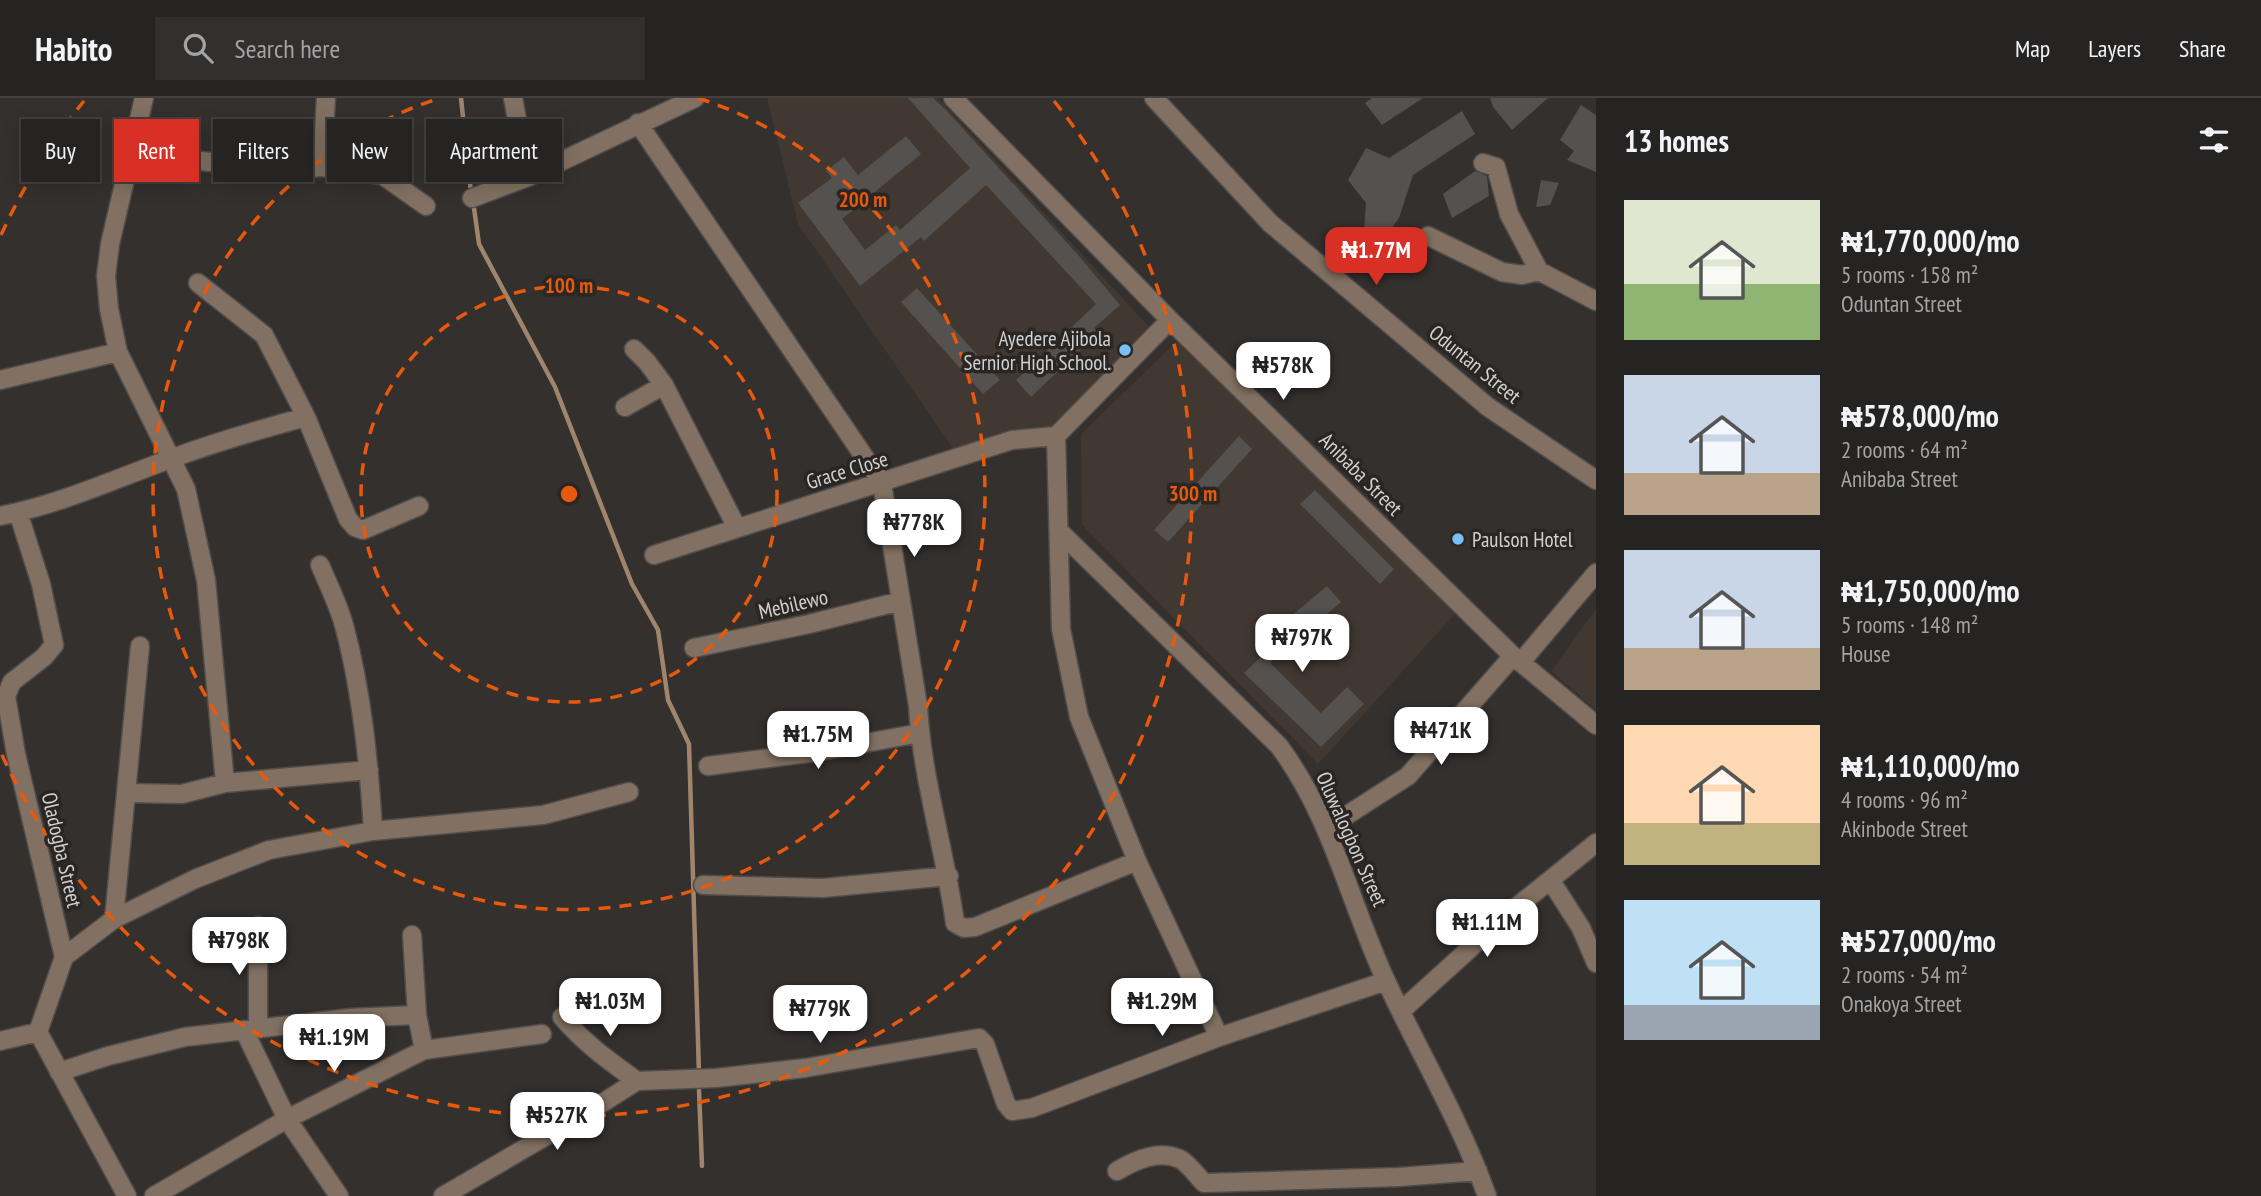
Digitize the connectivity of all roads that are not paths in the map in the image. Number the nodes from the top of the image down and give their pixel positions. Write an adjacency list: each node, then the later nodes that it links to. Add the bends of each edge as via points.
1 (144, 98): 7 (street)
2 (326, 98): 13 (street)
3 (513, 98): 8 (street)
4 (695, 98): 9 (street)
5 (953, 98): 22 (street, Anibaba Street)
6 (1154, 98): 31 (street, Oduntan Street, via 1270,223 1488,407)
7 (139, 119)
8 (517, 119)
9 (638, 123): 10 (street); 32 (street)
10 (562, 160)
11 (199, 161): 13 (street, via 279,170)
12 (1483, 163): 19 (street, via 1496,167 1509,214)
13 (322, 167): 17 (street, via 382,176)
14 (124, 182): 24 (street, via 106,276)
15 (515, 182): 16 (street)
16 (472, 198)
17 (426, 206)
18 (1428, 236): 19 (street, via 1502,272 1522,275)
19 (1539, 271): 21 (street)
20 (198, 283): 28 (street, via 264,335)
21 (1596, 300)
22 (1170, 320): 29 (street); 44 (street, Anibaba Street)
23 (634, 349): 26 (street)
24 (118, 352): 25 (street); 30 (street)
25 (0, 380)
26 (664, 385): 27 (street); 36 (street)
27 (625, 407)
28 (306, 417): 30 (street); 33 (street, via 355,527 363,530)
29 (1056, 436): 32 (street, Grace Close, via 1012,440); 37 (street)
30 (172, 458): 34 (street, via 91,491); 49 (street, via 186,489 206,580)
31 (1596, 480)
32 (882, 483): 36 (street, Grace Close); 41 (street)
33 (419, 506)
34 (18, 512): 35 (street); 62 (street, Oladogba Street, via 54,645 12,682 6,696)
35 (0, 516)
36 (737, 528): 38 (street, Grace Close)
37 (1059, 531): 52 (street, Oluwalogbon Street, via 1279,746); 55 (street, via 1061,628 1079,717)
38 (654, 555)
39 (320, 565): 48 (street, via 349,645)
40 (1596, 573): 44 (street)
41 (901, 601): 43 (street, Mebilewo); 46 (street)
42 (140, 646): 51 (street)
43 (694, 648)
44 (1517, 659): 45 (street, Anibaba Street); 52 (street, via 1408,776)
45 (1596, 725)
46 (920, 733): 47 (street); 56 (street)
47 (708, 766)
48 (369, 770): 49 (street); 53 (street)
49 (225, 783): 51 (street, via 182,794)
50 (629, 792): 53 (street, via 543,815)
51 (126, 793): 59 (street)
52 (1327, 828): 64 (street, Oluwalogbon Street)
53 (373, 831): 59 (street, via 269,850 195,879)
54 (1596, 844): 57 (street)
55 (1137, 861): 56 (street, via 964,928 955,923); 71 (street)
56 (948, 876): 58 (street, via 824,888)
57 (1550, 881): 63 (street, via 1581,928); 65 (street)
58 (703, 885)
59 (114, 919): 62 (street)
60 (258, 926): 68 (street)
61 (412, 935): 66 (street)
62 (64, 957): 69 (street)
63 (1596, 964)
64 (1386, 981): 65 (street, Oluwalogbon Street); 71 (street)
65 (1401, 1011): 78 (street, Oluwalogbon Street)
66 (417, 1015): 68 (street); 73 (street)
67 (562, 1017): 75 (street, via 597,1053)
68 (251, 1029): 74 (street, via 184,1037); 76 (street)
69 (38, 1032): 72 (street); 74 (street)
70 (542, 1034): 73 (street)
71 (1219, 1037): 75 (street, via 1032,1108 1012,1111 979,1038 805,1068)
72 (0, 1041)
73 (424, 1051): 76 (street)
74 (59, 1072): 79 (street)
75 (637, 1081): 82 (street)
76 (287, 1119): 80 (street); 81 (street)
77 (1117, 1171): 78 (street, via 1135,1160 1162,1155 1182,1160 1204,1183)
78 (1478, 1171): 83 (street, Oluwalogbon Street)
79 (127, 1196)
80 (154, 1196)
81 (338, 1196)
82 (443, 1196)
83 (1487, 1196)

